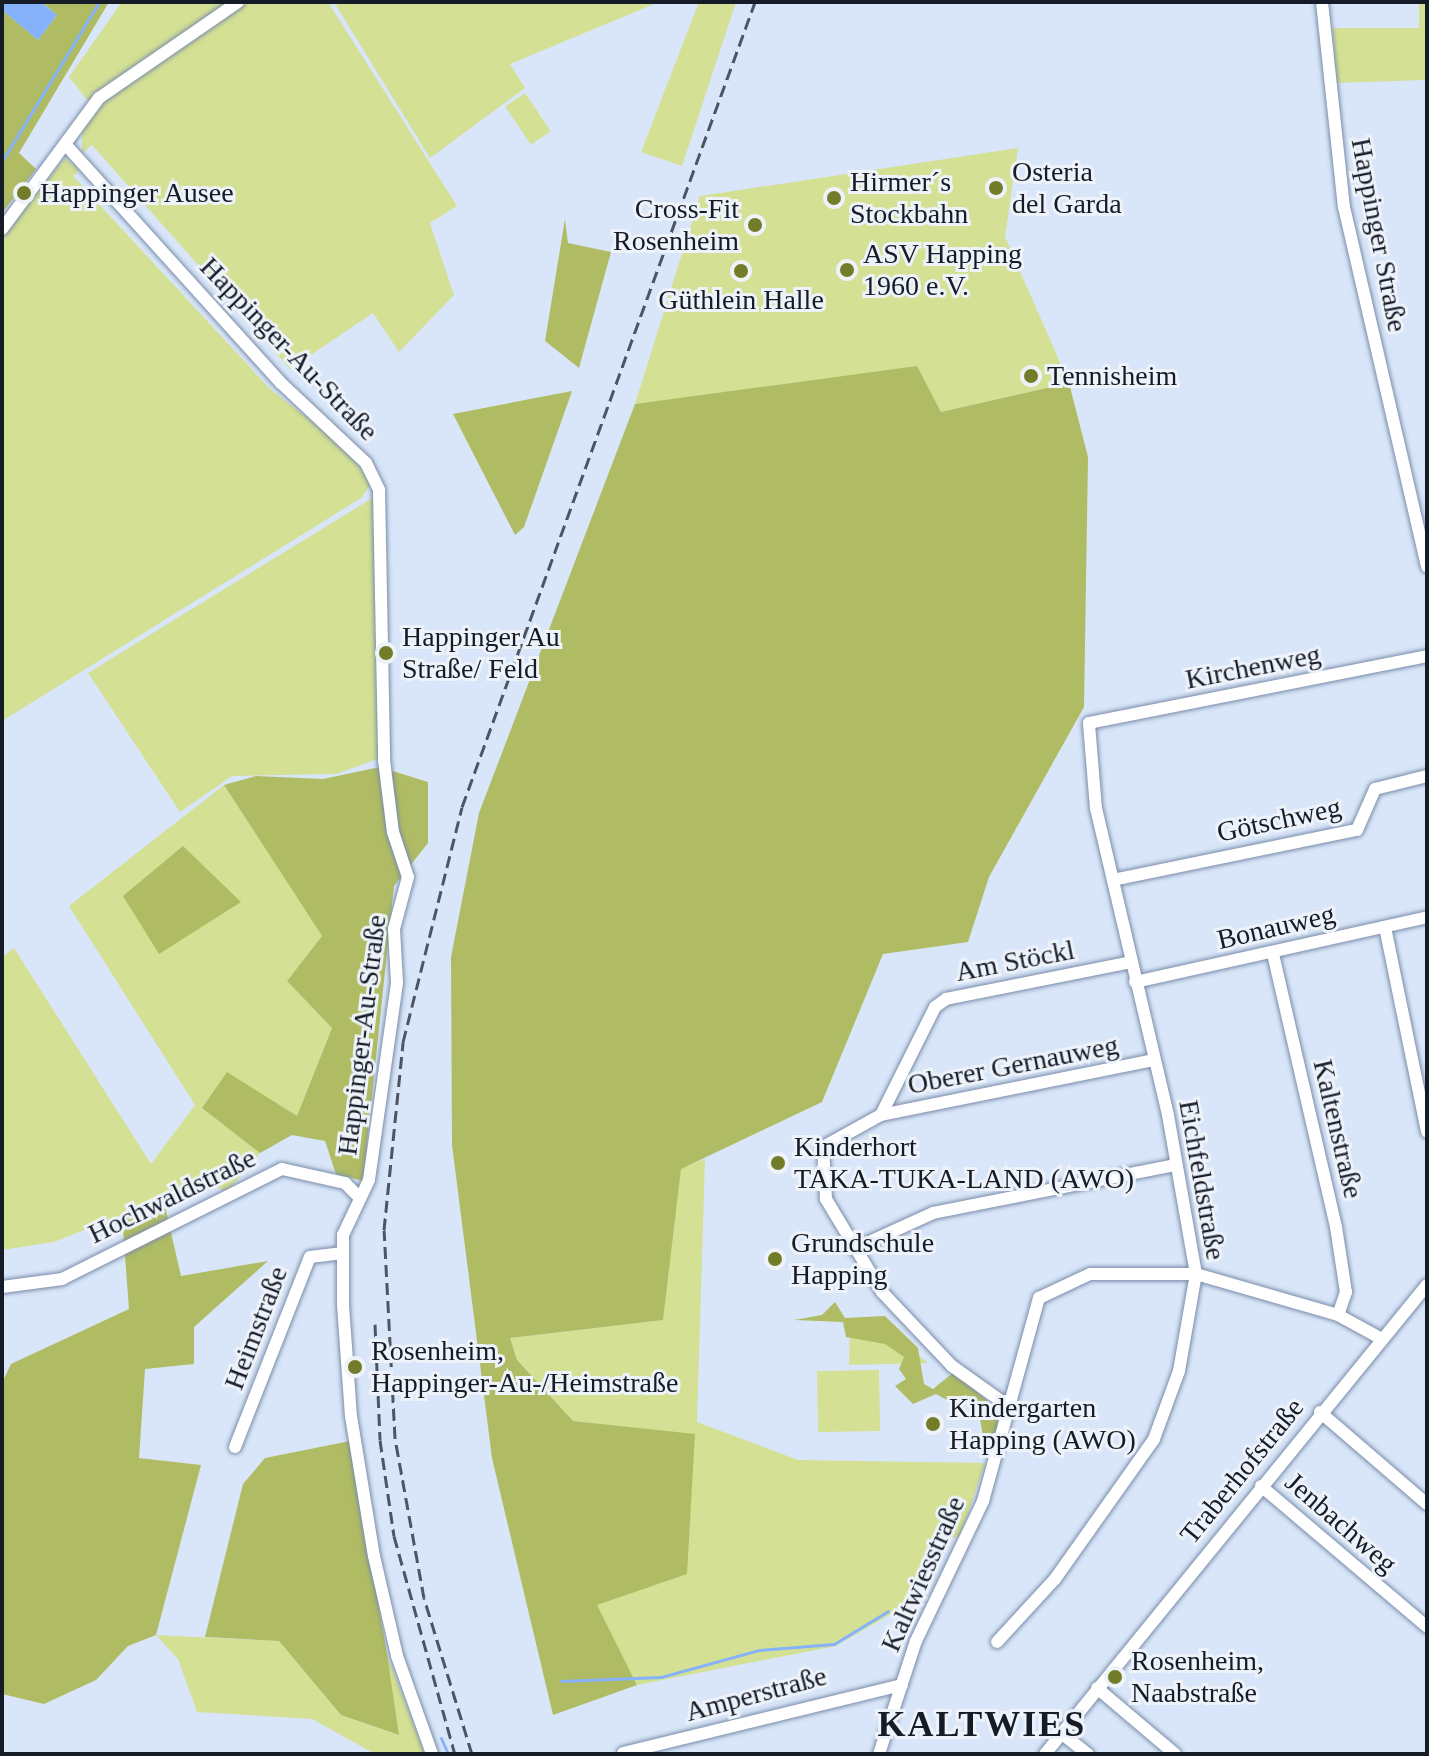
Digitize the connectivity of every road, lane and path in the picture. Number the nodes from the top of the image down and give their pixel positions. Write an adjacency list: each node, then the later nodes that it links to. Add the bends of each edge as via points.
1 (238, 2): 3 (street, via 99,98)
2 (1322, 2): 5 (street, Happinger Straße, via 1344,207)
3 (65, 144): 4 (street); 19 (street, Happinger-Au-Straße, via 281,383 366,463 379,490 384,760 408,877 394,929 397,983 369,1180)
4 (2, 229)
5 (1427, 567)
6 (1427, 656): 7 (street, Kirchenweg)
7 (1089, 723): 9 (street, Eichfeldstraße, via 1087,759)
8 (1427, 776): 9 (street, Götschweg, via 1375,789 1357,830)
9 (1113, 880): 13 (street, Eichfeldstraße)
10 (1427, 917): 11 (street, Bonauweg)
11 (1385, 927): 12 (street, Bonauweg); 17 (street)
12 (1273, 954): 14 (street, Bonauweg); 25 (street, Kaltenstraße, via 1336,1227 1346,1292)
13 (1131, 962): 14 (street, Eichfeldstraße); 16 (street, Am Stöckl, via 946,999 935,1007)
14 (1135, 982): 15 (street, Eichfeldstraße)
15 (1154, 1060): 16 (street, Oberer Gernauweg); 18 (street, Eichfeldstraße)
16 (881, 1115): 20 (street, Oberer Gernauweg, via 835,1135 819,1163 826,1199)
17 (1427, 1132)
18 (1176, 1165): 20 (street, via 933,1213); 22 (street, Eichfeldstraße)
19 (359, 1197): 21 (street, Happinger-Au-Straße); 24 (street, Hochwaldstraße, via 345,1183 282,1169 62,1279)
20 (854, 1249): 27 (street, Oberer Gernauweg, via 914,1331)
21 (341, 1253): 29 (street, Heimstraße, via 315,1253 303,1270); 38 (street, Happinger-Au-Straße, via 351,1416 374,1556 397,1656)
22 (1196, 1274): 25 (street, Kaltwiesstraße); 27 (street, Kaltwiesstraße, via 1090,1274 1039,1298); 33 (street, Eichfeldstraße, via 1179,1371 1154,1439 1055,1579)
23 (1427, 1285): 26 (street, Traberhofstraße)
24 (2, 1287)
25 (1338, 1315): 26 (street, Kaltwiesstraße)
26 (1382, 1339): 28 (street, Traberhofstraße)
27 (1008, 1406): 34 (street, Kaltwiesstraße, via 983,1501)
28 (1320, 1412): 30 (street, Traberhofstraße); 31 (street)
29 (235, 1447)
30 (1261, 1486): 32 (street, Jenbachweg); 35 (street, Traberhofstraße)
31 (1427, 1504)
32 (1427, 1627)
33 (997, 1642)
34 (902, 1685): 37 (street, Amperstraße); 39 (street, Kaltwiesstraße)
35 (1097, 1688): 36 (street, Traberhofstraße); 42 (street)
36 (1061, 1733): 40 (street, Traberhofstraße); 41 (street)
37 (623, 1753)
38 (432, 1754)
39 (879, 1754)
40 (1045, 1754)
41 (1088, 1754)
42 (1175, 1754)

